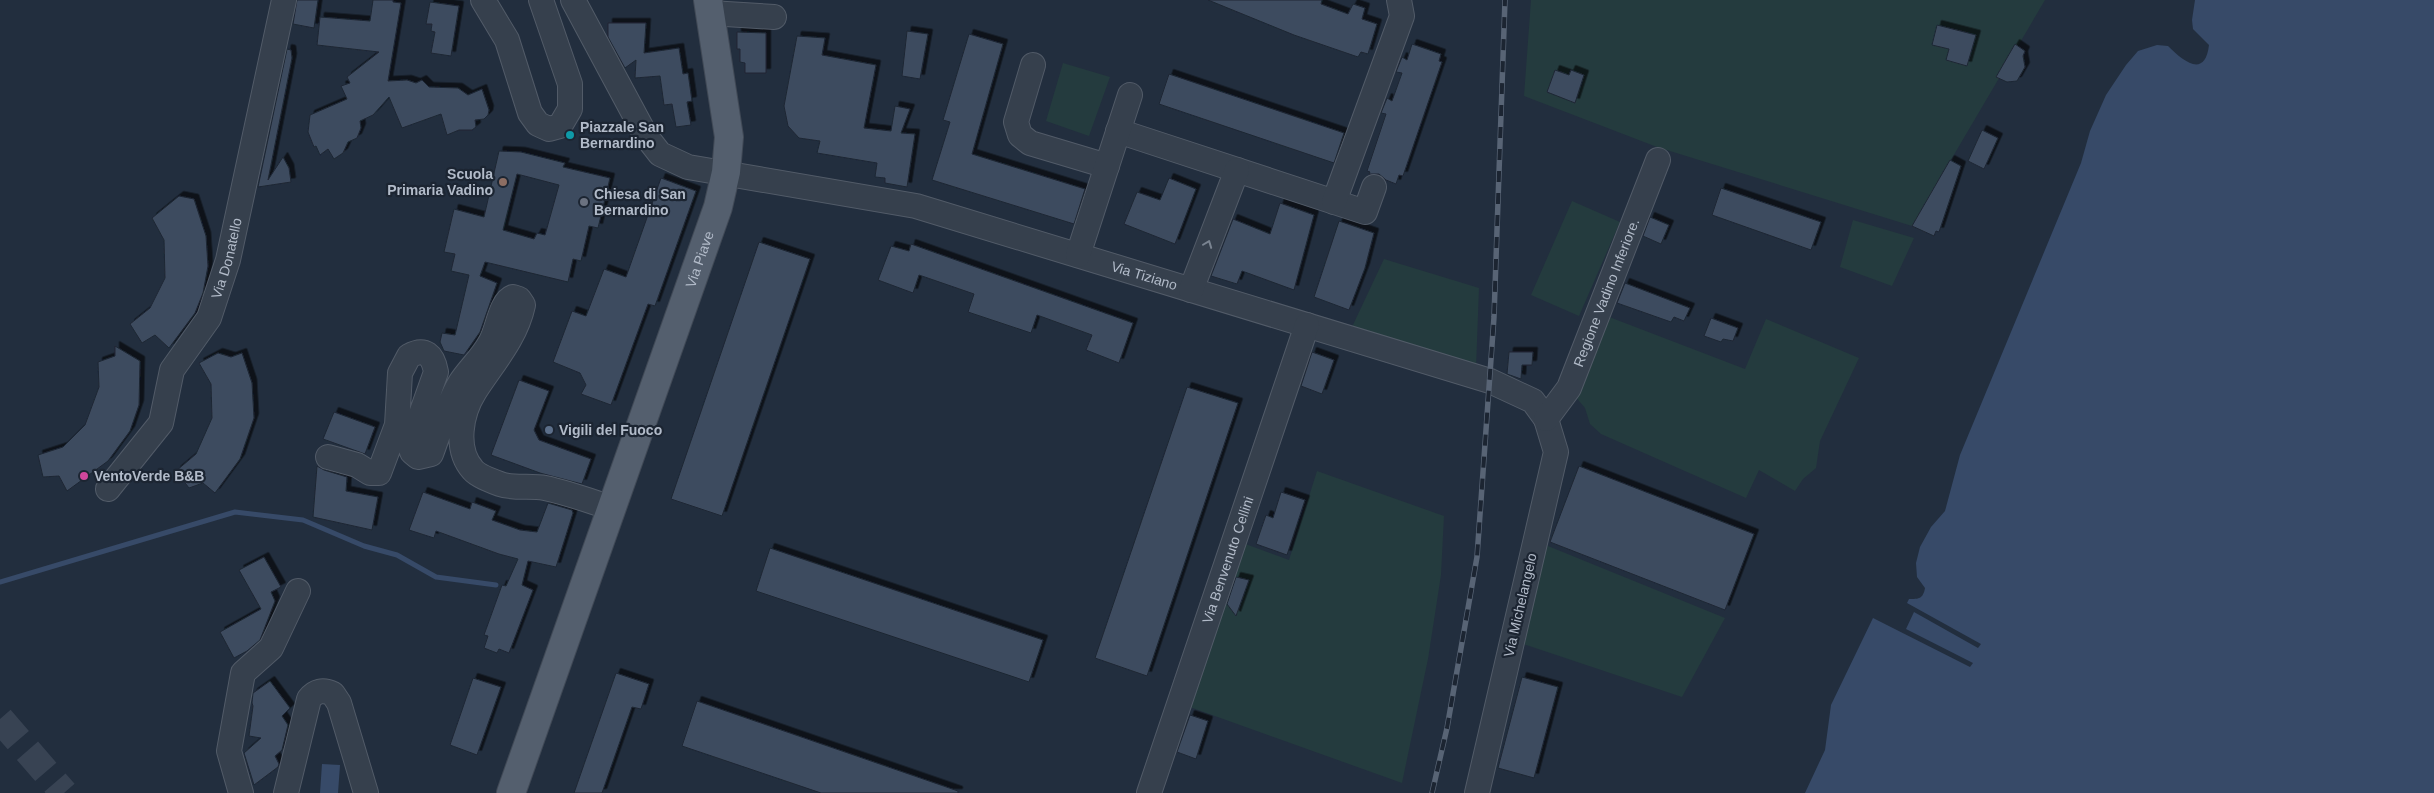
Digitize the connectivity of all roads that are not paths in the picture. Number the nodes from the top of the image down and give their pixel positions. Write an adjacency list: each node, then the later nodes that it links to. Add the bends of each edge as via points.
1 (284, 0): 22 (street, Via Donatello, via 228,260 209,318 172,370 161,423)
2 (483, 0): 3 (street, via 507,40 530,112 538,124 549,129 560,126 570,109 570,84)
3 (540, 0)
4 (573, 0): 14 (street, Via Tiziano, via 646,136 660,154 688,167)
5 (1399, 0): 16 (street, via 1402,16)
6 (709, 6): 7 (street); 14 (main road, Via Piave, via 728,137)
7 (774, 17)
8 (1033, 65): 12 (street, via 1016,122 1020,136 1030,143)
9 (1130, 96): 10 (street)
10 (1118, 131): 12 (street); 13 (street)
11 (1658, 160): 20 (street, Regione Vadino Inferiore., via 1569,388)
12 (1107, 166): 17 (street)
13 (1236, 170): 16 (street); 18 (street, one-way to 13)
14 (726, 172): 17 (street, Via Tiziano, via 916,206); 23 (main road, Via Piave, via 718,207)
15 (1374, 187): 16 (street, via 1365,212)
16 (1334, 202)
17 (1078, 256): 18 (street, Via Tiziano)
18 (1191, 290): 19 (street, Via Tiziano)
19 (1307, 326): 20 (street, Via Tiziano, via 1490,382 1533,401); 29 (street, Via Benvenuto Cellini)
20 (1546, 419): 30 (street, Via Michelangelo, via 1556,452)
21 (328, 457): 23 (street, via 357,465 370,473 379,473 397,425 400,373 408,356 423,352 434,360 436,372 410,445 418,457 431,454 460,384 490,345 498,329 503,306 507,299 513,297 523,304 521,314 504,351 466,410 462,430 464,458 474,472 501,484 544,488)
22 (108, 489)
23 (612, 508): 28 (main road, Via Piave)
24 (298, 591): 25 (street, via 271,648 243,673 229,751)
25 (241, 793)
26 (286, 793): 27 (street, via 309,699 322,691 333,694 339,703)
27 (366, 793)
28 (511, 793)
29 (1148, 793)
30 (1477, 793)

